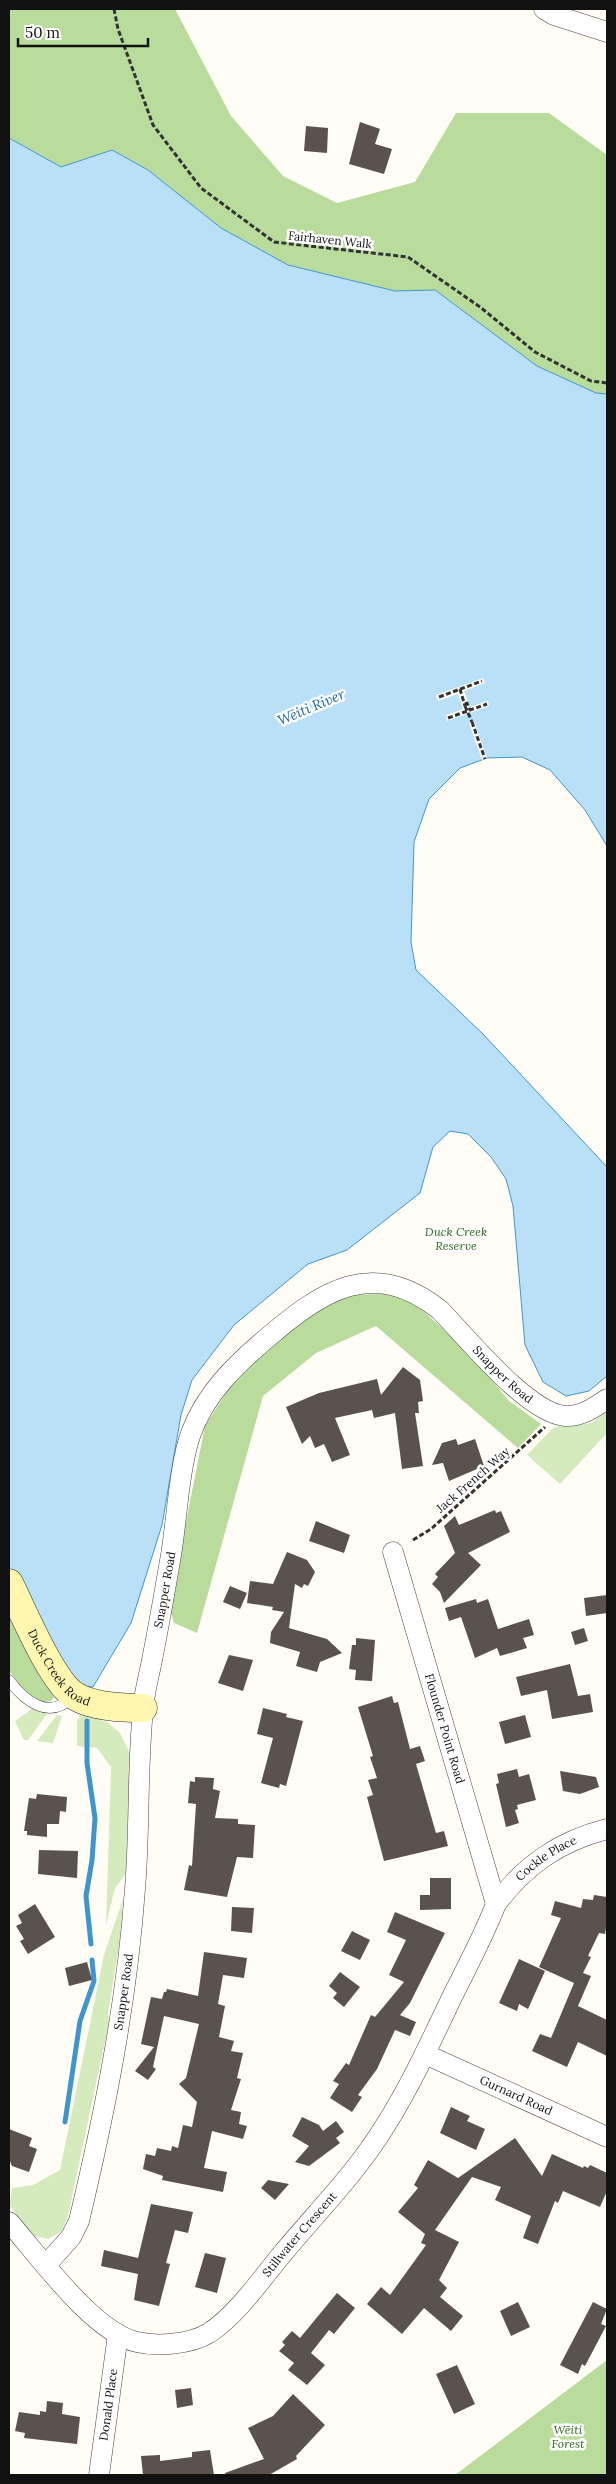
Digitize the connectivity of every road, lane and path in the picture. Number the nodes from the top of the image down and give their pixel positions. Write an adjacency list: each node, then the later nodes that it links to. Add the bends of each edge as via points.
1 (114, 9): 4 (path, Fairhaven Walk, via 118,29 153,125 201,188 274,242 408,257 480,307 535,352 591,381)
2 (544, 9): 3 (street)
3 (607, 32)
4 (607, 383)
5 (482, 681): 6 (path)
6 (460, 689): 7 (path); 9 (path)
7 (439, 697)
8 (486, 704): 10 (path)
9 (465, 705): 10 (path, via 468,703); 12 (path, bridge)
10 (470, 710): 11 (path)
11 (448, 718)
12 (484, 759)
13 (607, 1399): 20 (street, Snapper Road, via 586,1412 566,1416 536,1406 440,1310 400,1287 355,1285 314,1300 234,1366 208,1400 191,1434)
14 (543, 1430): 15 (path, Jack French Way, via 431,1529)
15 (413, 1540)
16 (393, 1552): 22 (street, Flounder Point Road)
17 (9, 1582): 19 (street, Duck Creek Road, via 54,1671)
18 (9, 1680): 19 (lane, via 24,1698 40,1706 55,1708)
19 (74, 1695): 20 (street, Duck Creek Road, via 112,1706)
20 (143, 1708): 26 (street, Snapper Road, via 128,1973 79,2221 71,2237)
21 (607, 1829): 22 (street, Cockle Place, via 562,1845 533,1863)
22 (496, 1904): 23 (street, Stillwater Crescent)
23 (425, 2054): 24 (street, Gurnard Road); 27 (street, Stillwater Crescent, via 368,2150 225,2320 195,2339 166,2344 137,2342)
24 (607, 2137)
25 (9, 2222): 26 (street, Stillwater Crescent)
26 (46, 2265): 27 (street, Stillwater Crescent, via 87,2310)
27 (118, 2334): 28 (street, Donald Place)
28 (99, 2475)

